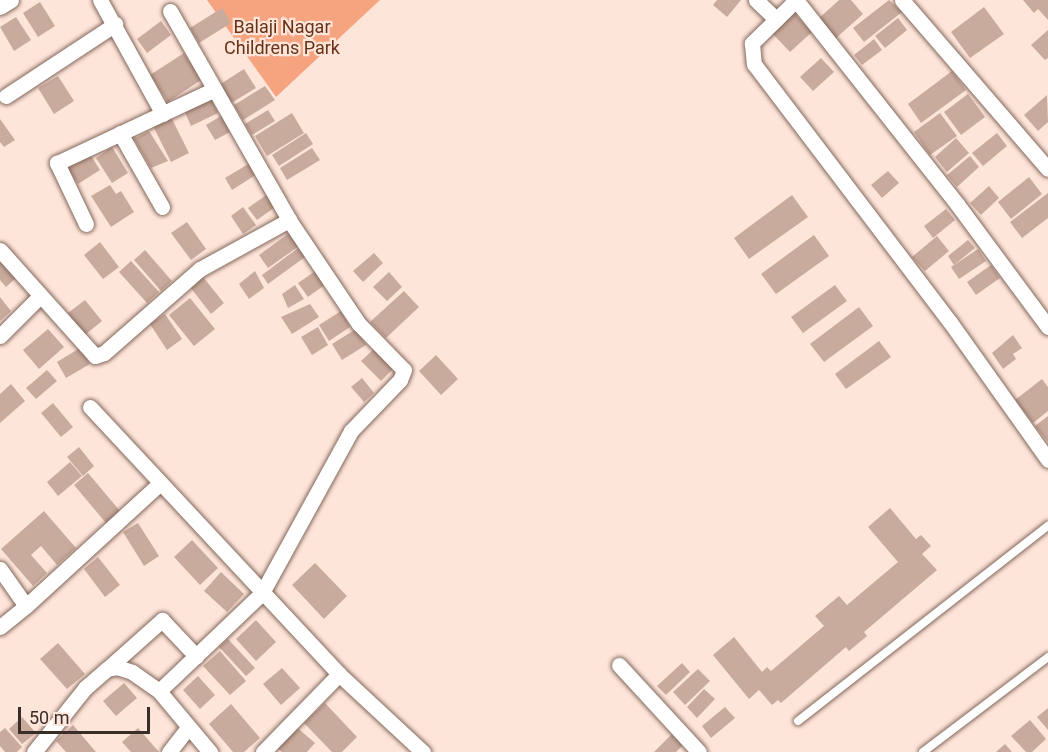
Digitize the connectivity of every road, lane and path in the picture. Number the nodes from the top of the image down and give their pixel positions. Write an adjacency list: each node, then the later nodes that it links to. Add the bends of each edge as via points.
1 (11, 0): 6 (street)
2 (100, 0): 9 (street)
3 (756, 0): 8 (street)
4 (796, 0): 8 (street); 20 (street, via 957,204)
5 (902, 0): 14 (street)
6 (0, 7)
7 (170, 10): 10 (street)
8 (776, 19): 23 (street, via 752,43 754,64 950,322)
9 (115, 24): 11 (street); 12 (street)
10 (213, 90): 12 (street); 16 (street)
11 (6, 96)
12 (163, 114): 13 (street)
13 (120, 134): 15 (street); 17 (street, via 57,163)
14 (1048, 169)
15 (162, 207)
16 (289, 220): 19 (street, via 200,269 100,356 88,352); 27 (street, via 360,324 402,365 404,375 351,431)
17 (86, 224)
18 (0, 250): 19 (street)
19 (40, 296): 21 (street)
20 (1048, 327)
21 (0, 336)
22 (90, 406): 24 (street)
23 (1048, 460)
24 (160, 483): 27 (street); 28 (street)
25 (1048, 526): 36 (lane)
26 (0, 569): 28 (street)
27 (262, 593): 30 (street); 34 (street)
28 (26, 606): 29 (street)
29 (0, 627)
30 (196, 656): 33 (street, via 162,620); 35 (street)
31 (1048, 657): 44 (lane)
32 (619, 665): 43 (street)
33 (107, 669): 35 (street, via 117,667 132,672); 38 (street, via 85,688)
34 (339, 674): 41 (street); 42 (street)
35 (159, 691): 37 (street)
36 (798, 721)
37 (188, 728): 39 (street); 40 (street)
38 (34, 752)
39 (169, 752)
40 (210, 752)
41 (263, 752)
42 (423, 752)
43 (699, 752)
44 (923, 752)

